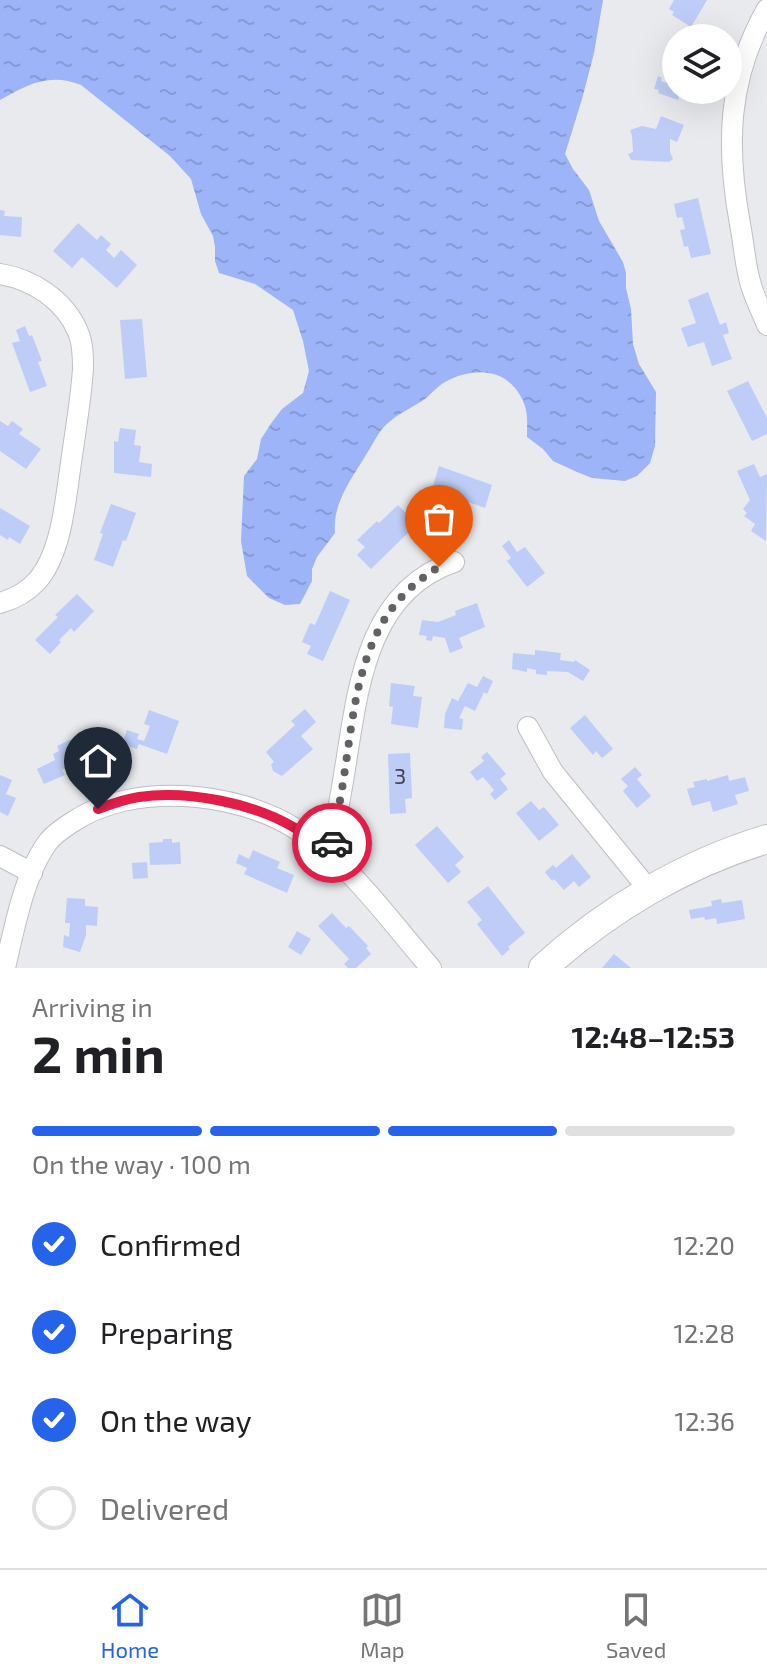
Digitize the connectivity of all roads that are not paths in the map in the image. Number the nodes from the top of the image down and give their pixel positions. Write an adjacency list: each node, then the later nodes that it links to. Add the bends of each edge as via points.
1 (767, 9): 3 (street, via 740,68 731,132 733,180 751,284)
2 (0, 274): 5 (street, via 29,281 70,318 79,332 83,369 64,505 50,561 24,593)
3 (767, 325)
4 (454, 562): 8 (street, via 416,581 399,598 371,645)
5 (0, 603)
6 (528, 727): 11 (street, via 553,772)
7 (767, 839): 11 (main road)
8 (329, 855): 10 (street, via 269,815 215,800 139,797 78,818 50,839); 13 (street)
9 (0, 856): 10 (street)
10 (32, 873): 12 (street)
11 (649, 890): 14 (main road, via 585,932)
12 (5, 968)
13 (431, 968)
14 (543, 968)

